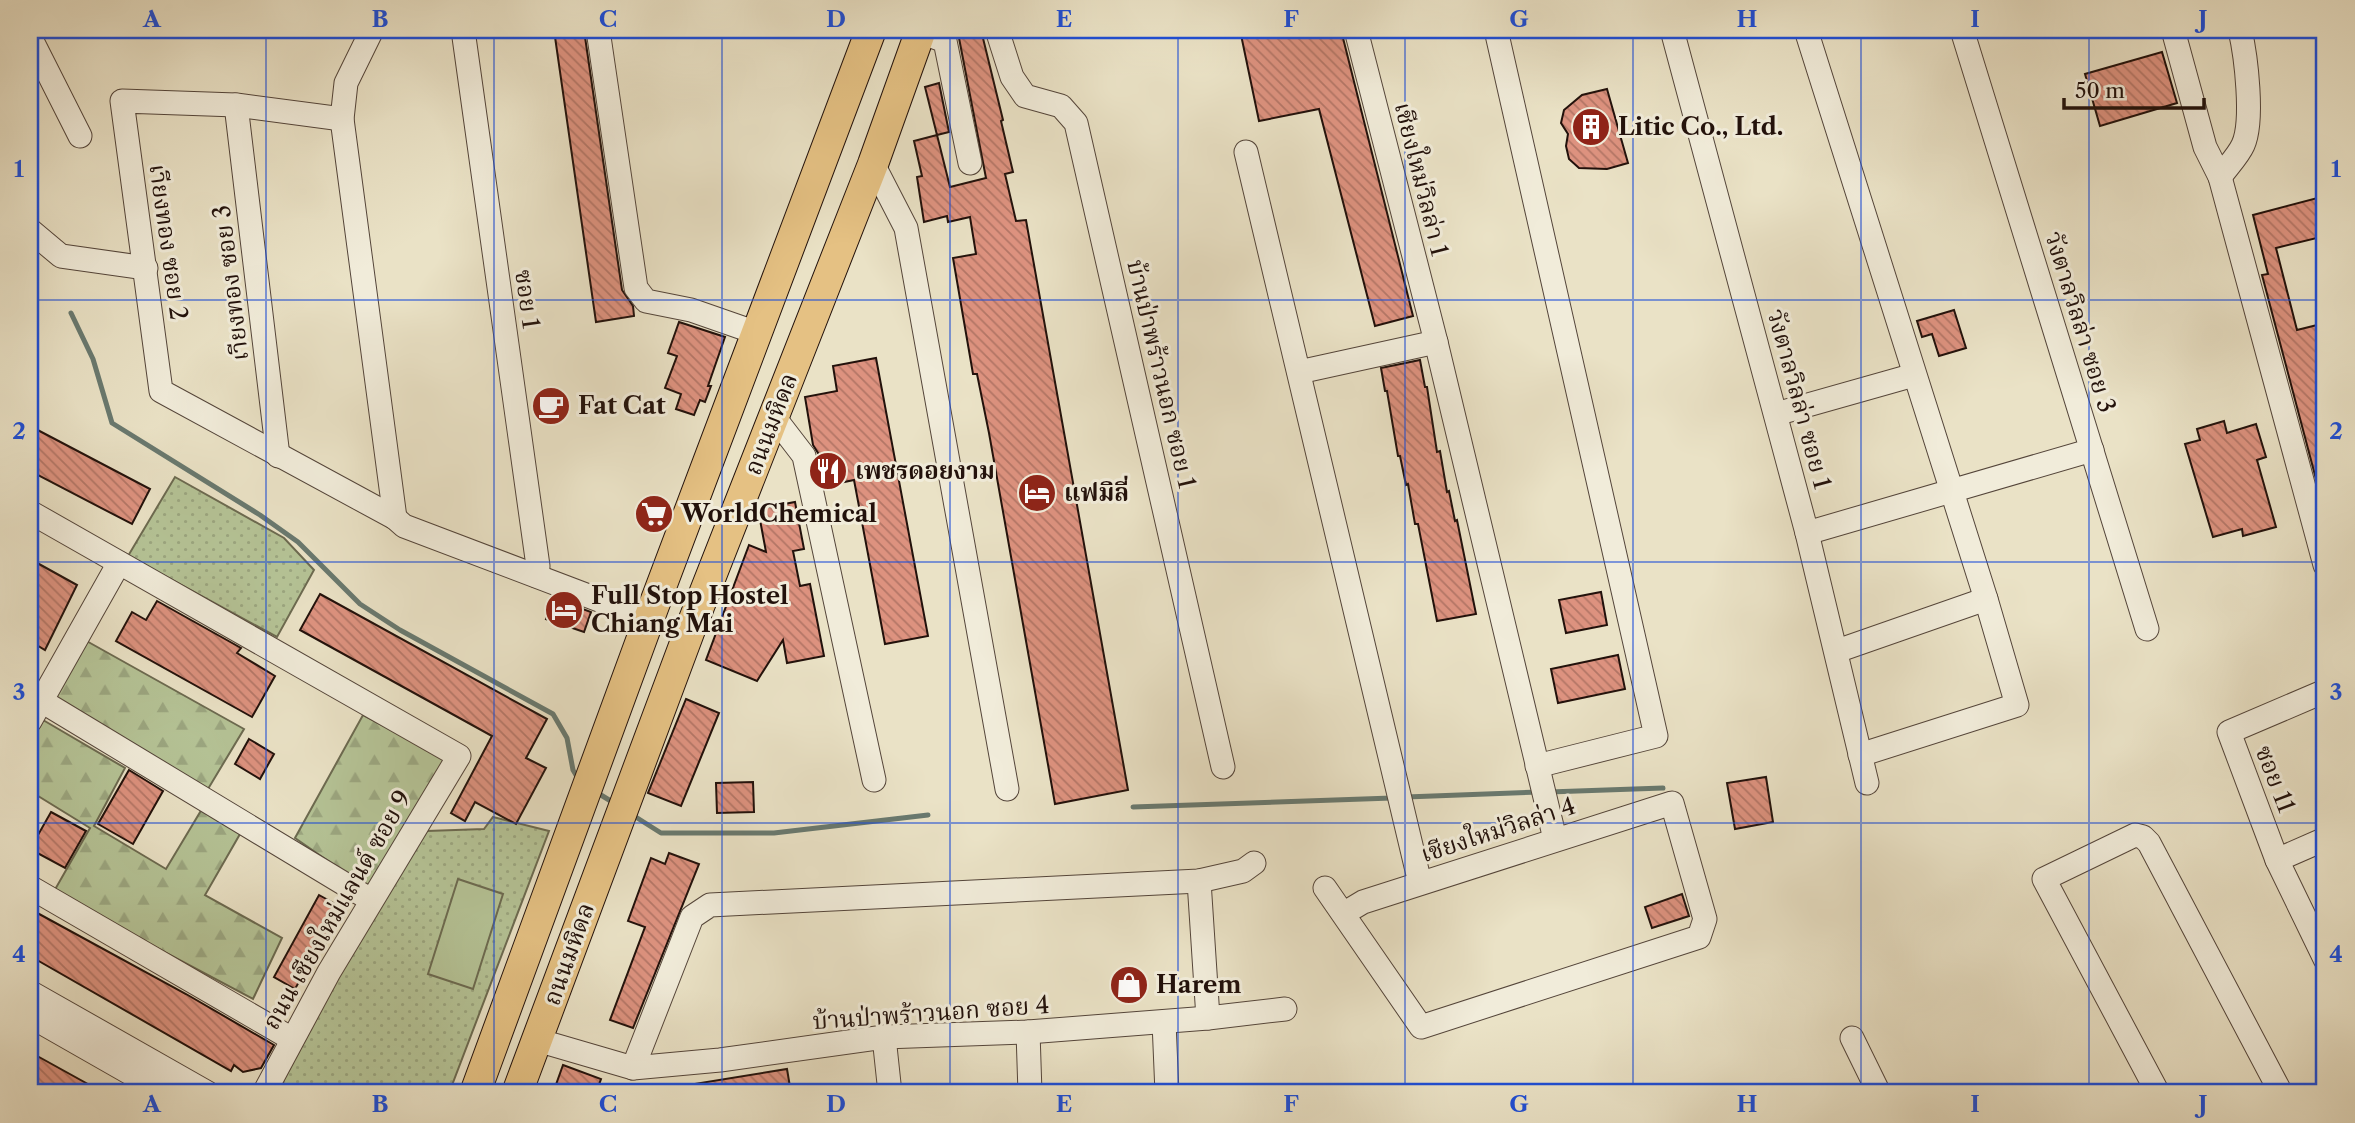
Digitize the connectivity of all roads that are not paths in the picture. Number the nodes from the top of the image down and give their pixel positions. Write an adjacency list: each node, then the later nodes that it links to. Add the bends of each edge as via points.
1 (372, 30): 16 (street, via 346,83)
2 (463, 30): 38 (street, ซอย 1)
3 (598, 30): 24 (street, via 636,288 646,301 691,310)
4 (871, 30): 24 (main road, ถนนมหิดล)
5 (997, 30): 47 (street, บ้านป่าพร้าวนอก ซอย 1, via 1012,77 1025,96 1060,106 1076,123)
6 (1356, 30): 25 (street, เชียงใหม่วิลล่า 1)
7 (1496, 30): 49 (street, via 1656,736)
8 (1672, 30): 28 (street, วังตาลวิลล่า ซอย 1)
9 (1807, 30): 27 (street)
10 (1962, 30): 30 (street, วังตาลวิลล่า ซอย 3)
11 (2173, 30): 21 (street, via 2205,147)
12 (2240, 30): 21 (street, via 2248,107 2244,144)
13 (921, 31): 19 (street, via 946,41); 20 (main road, ถนนมหิดล)
14 (30, 37): 17 (street)
15 (236, 105): 16 (street); 23 (street, เาียงทอง ซอย 2, via 122,101); 31 (street, เาียงทอง ซอย 3)
16 (342, 119): 34 (street)
17 (80, 136)
18 (1246, 152): 26 (street)
19 (970, 163)
20 (873, 164): 29 (main road, ถนนมหิดล); 51 (street, via 906,228)
21 (2220, 177): 37 (street)
22 (30, 230): 23 (street, via 61,256)
23 (146, 268): 31 (street, เาียงทอง ซอย 2, via 161,391)
24 (757, 333): 40 (main road, ถนนมหิดล)
25 (1436, 342): 26 (street); 49 (street, เชียงใหม่วิลล่า 1)
26 (1299, 372): 57 (street)
27 (1914, 376): 28 (street); 32 (street)
28 (1776, 414): 35 (street, วังตาลวิลล่า ซอย 1)
29 (774, 417): 48 (street, via 804,456); 72 (main road, ถนนมหิดล)
30 (2092, 450): 32 (street); 41 (street, วังตาลวิลล่า ซอย 3)
31 (278, 456): 34 (street)
32 (1951, 492): 35 (street); 39 (street)
33 (30, 512): 36 (street)
34 (395, 518): 38 (street, via 405,517)
35 (1807, 533): 42 (street, วังตาลวิลล่า ซอย 1)
36 (119, 563): 44 (street); 60 (street, ถนน เชียงใหม่แลนด์ ซอย 9, via 458,756)
37 (2325, 565)
38 (538, 571): 40 (street)
39 (1986, 598): 42 (street); 46 (street, via 2017,705)
40 (651, 614): 77 (main road, ถนนมหิดล)
41 (2147, 629)
42 (1837, 651): 46 (street, วังตาลวิลล่า ซอย 1)
43 (2325, 691): 54 (street, ซอย 11, via 2229,732)
44 (36, 697): 45 (street); 60 (street)
45 (30, 721)
46 (1860, 755): 50 (street, วังตาลวิลล่า ซอย 1)
47 (1223, 767)
48 (874, 780)
49 (1541, 783): 52 (street, เชียงใหม่วิลล่า 1)
50 (1867, 783)
51 (1007, 789)
52 (1555, 839): 57 (street, เชียงใหม่วิลล่า 4); 61 (street, เชียงใหม่วิลล่า 4, via 1672,803 1705,919 1699,937 1421,1027)
53 (2325, 839): 54 (street)
54 (2277, 860): 62 (street, ซอย 11)
55 (1254, 863): 56 (street, via 1243,871)
56 (1199, 881): 66 (street); 73 (street, via 710,905 692,917)
57 (1420, 883): 61 (street, เชียงใหม่วิลล่า 4, via 1363,902)
58 (30, 887): 71 (street)
59 (1325, 887): 61 (street)
60 (371, 900): 71 (street, ถนน เชียงใหม่แลนด์ ซอย 9)
61 (1343, 914)
62 (2325, 959)
63 (30, 992): 75 (street)
64 (1285, 1009): 66 (street, บ้านป่าพร้าวนอก ซอย 4)
65 (30, 1016): 74 (street)
66 (1208, 1018): 67 (street, บ้านป่าพร้าวนอก ซอย 4)
67 (1164, 1022): 68 (street, บ้านป่าพร้าวนอก ซอย 4); 81 (street)
68 (1028, 1032): 69 (street, บ้านป่าพร้าวนอก ซอย 4); 80 (street)
69 (884, 1037): 73 (street, บ้านป่าพร้าวนอก ซอย 4); 79 (street)
70 (1852, 1038): 82 (street)
71 (292, 1039): 76 (street, ถนน เชียงใหม่แลนด์ ซอย 9)
72 (537, 1040): 73 (street, บ้านป่าพร้าวนอก ซอย 4); 78 (main road, ถนนมหิดล)
73 (633, 1068)
74 (165, 1093)
75 (208, 1093)
76 (264, 1093)
77 (475, 1093)
78 (517, 1093)
79 (890, 1093)
80 (1030, 1093)
81 (1167, 1093)
82 (1879, 1093)
83 (2158, 1093): 84 (street, via 2044,879 2135,835 2149,842)
84 (2281, 1093)

